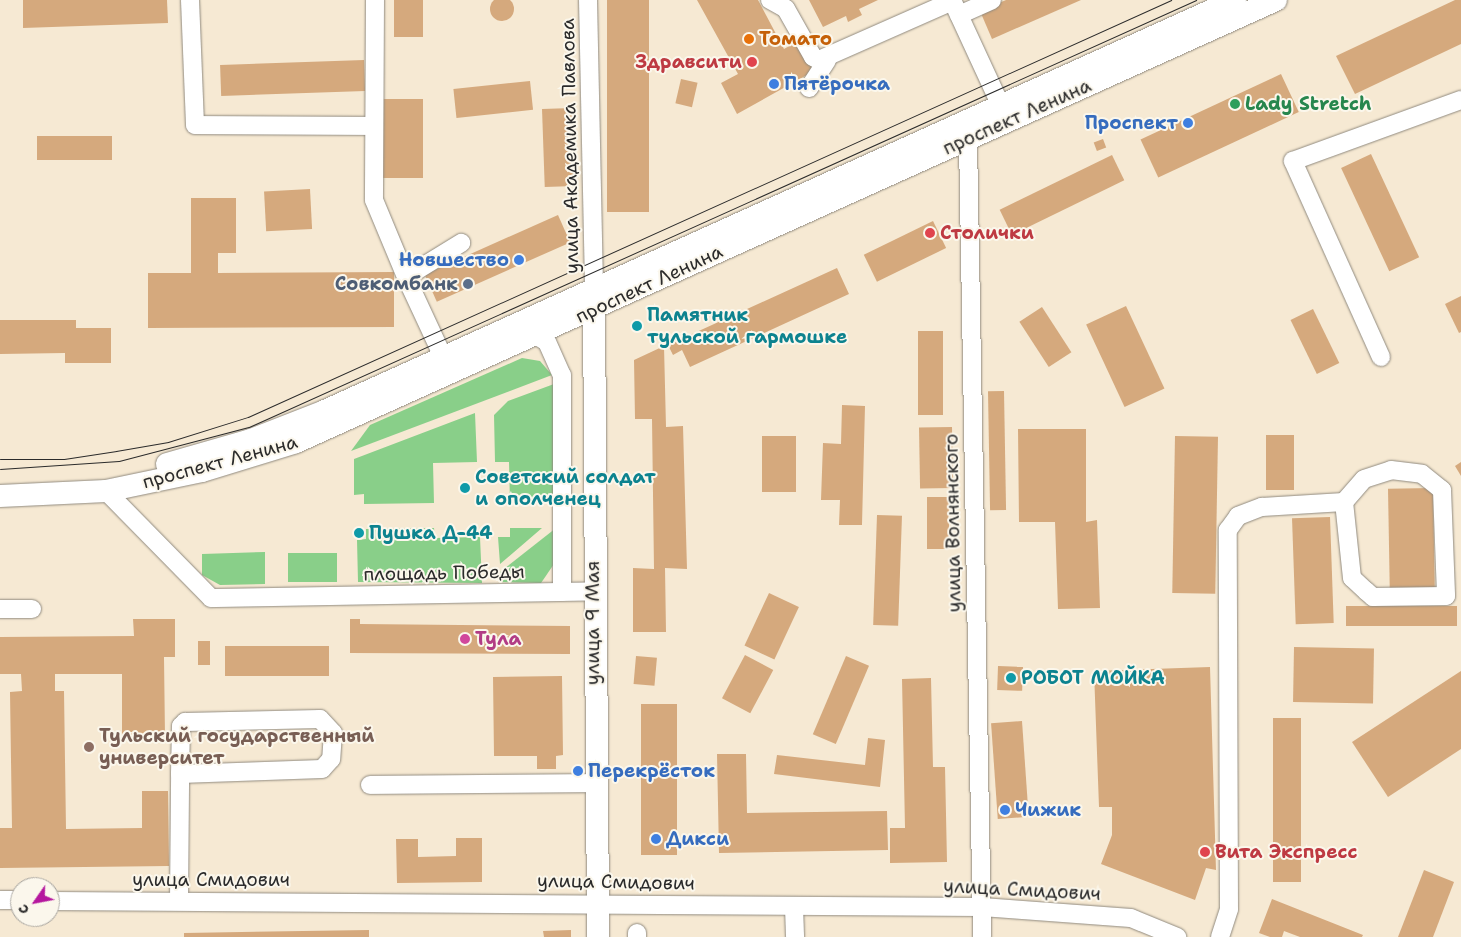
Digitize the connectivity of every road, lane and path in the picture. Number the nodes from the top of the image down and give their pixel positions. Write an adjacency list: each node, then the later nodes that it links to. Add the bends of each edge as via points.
1 (190, 0): 13 (street, via 195,125)
2 (375, 0): 13 (street)
3 (588, 0): 17 (street, улица Академика Павлова)
4 (770, 0): 9 (street, via 786,9 812,57)
5 (992, 0): 8 (street)
6 (1235, 0): 12 (main road, проспект Ленина)
7 (1276, 0): 14 (main road, проспект Ленина)
8 (954, 5): 9 (street); 12 (street)
9 (827, 60): 10 (street)
10 (809, 88)
11 (1461, 100): 19 (street, via 1293,161)
12 (1001, 106): 17 (main road, проспект Ленина)
13 (372, 126): 16 (street, via 374,200)
14 (968, 139): 17 (main road, проспект Ленина); 36 (street, улица Волнянского)
15 (461, 243): 16 (street)
16 (406, 277): 20 (street)
17 (594, 300): 18 (main road, проспект Ленина); 26 (main road, улица 9 Мая)
18 (528, 330): 20 (main road, проспект Ленина); 22 (main road, проспект Ленина, via 350,419 249,458); 25 (street, via 551,347 562,375)
19 (1381, 357)
20 (444, 359): 21 (main road, проспект Ленина, via 251,440 170,464 99,477)
21 (0, 483)
22 (106, 491): 23 (main road, проспект Ленина); 25 (street, площадь Победы, via 211,598)
23 (0, 496)
24 (1344, 502): 24 (street, via 1364,479 1391,470 1422,474 1442,490 1446,596 1374,597 1366,591 1352,578); 41 (street, via 1262,507 1238,516 1228,530 1229,908)
25 (562, 592): 26 (street, площадь Победы)
26 (593, 592): 30 (main road, улица 9 Мая)
27 (0, 609): 28 (street)
28 (32, 609)
29 (180, 774): 29 (street, via 322,769 331,759 332,733 320,719 189,720 181,726); 33 (street)
30 (594, 783): 31 (street); 34 (main road, улица 9 Мая)
31 (370, 785)
32 (60, 900): 33 (street, улица Смидович)
33 (179, 901): 34 (street, улица Смидович)
34 (597, 902): 35 (street, улица Смидович); 38 (main road, улица 9 Мая)
35 (794, 907): 36 (street, улица Смидович); 39 (street)
36 (982, 907): 37 (street, улица Смидович, via 1131,918); 40 (street, улица Волнянского)
37 (1169, 935)
38 (598, 937)
39 (795, 937)
40 (982, 937)
41 (1220, 937)

